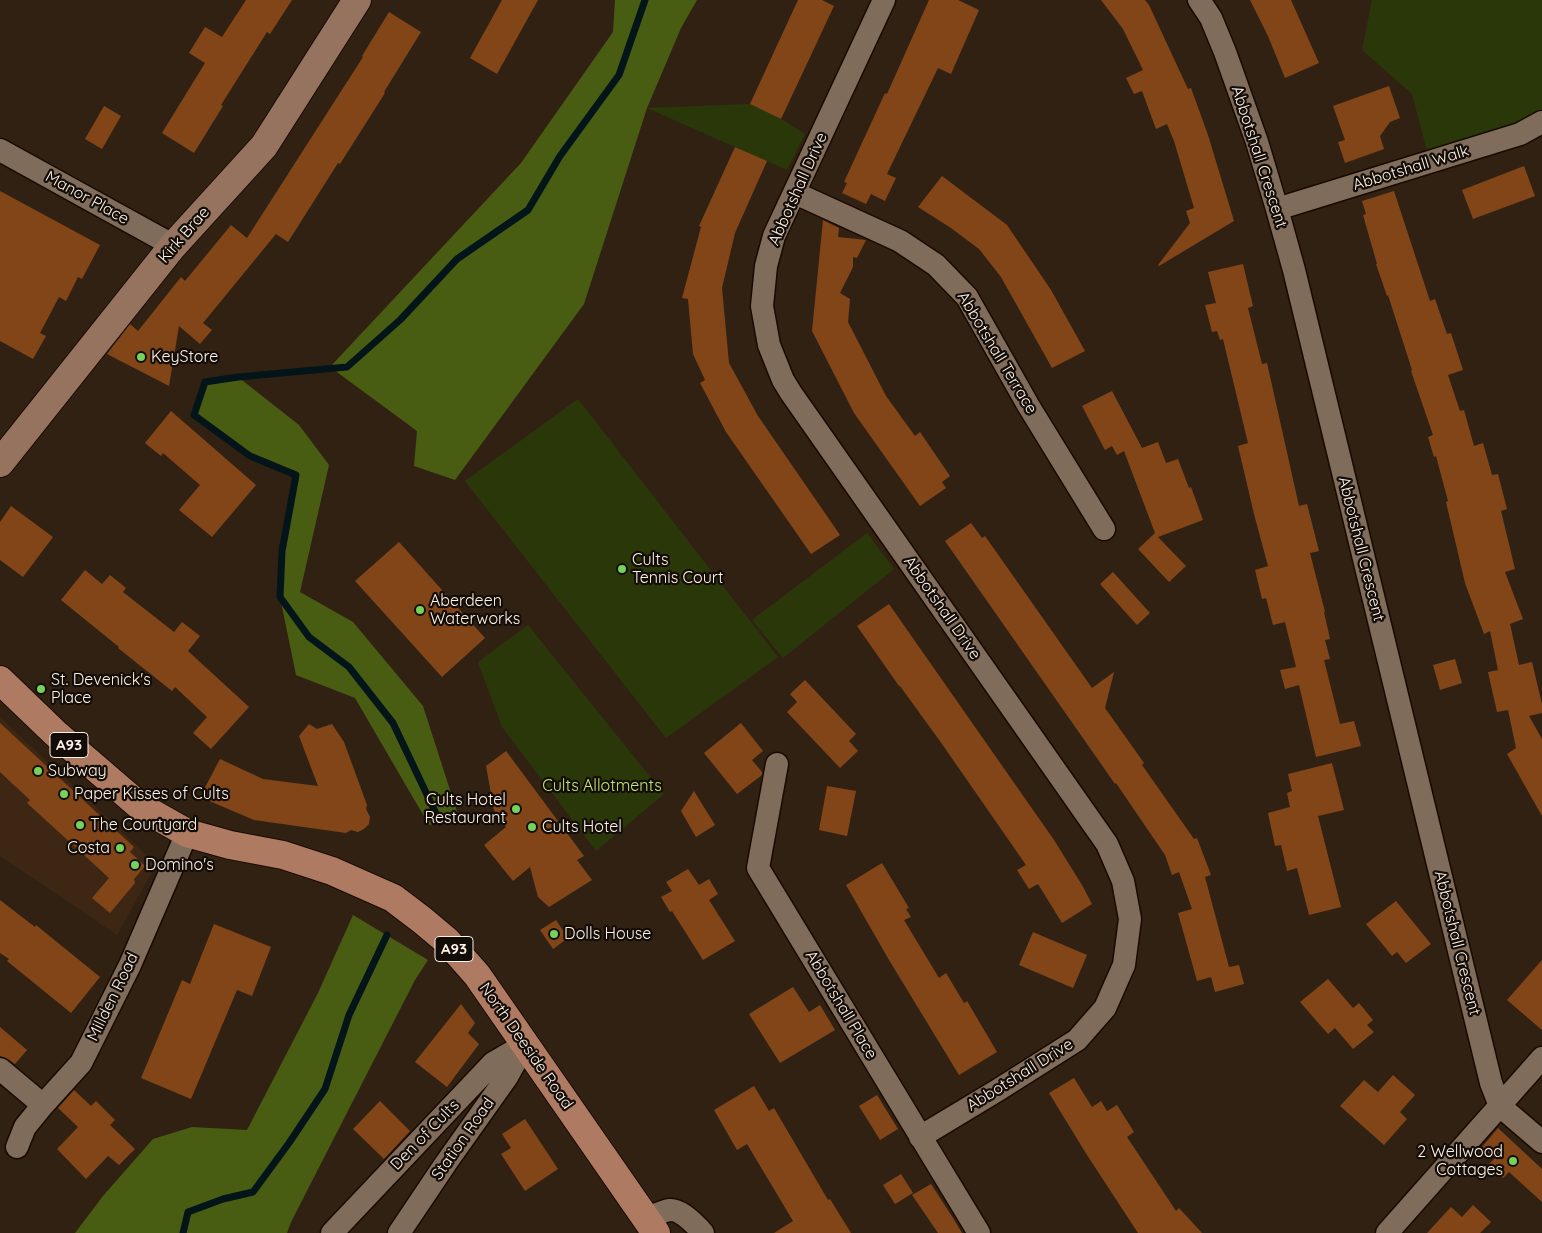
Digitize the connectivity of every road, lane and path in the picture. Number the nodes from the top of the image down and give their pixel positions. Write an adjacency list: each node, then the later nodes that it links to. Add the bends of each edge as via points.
1 (357, 0): 8 (street, Kirk Brae, via 264,146)
2 (884, 0): 6 (street, Abbotshall Drive)
3 (1199, 0): 7 (street, Abbotshall Crescent, via 1211,18 1225,52)
4 (1542, 122): 7 (street, Abbotshall Walk, via 1520,134)
5 (0, 150): 8 (street, Manor Place)
6 (795, 193): 10 (street, Abbotshall Terrace, via 900,241 942,271 966,298); 19 (street, Abbotshall Drive, via 774,236 766,266 762,306 769,345 783,380 1108,844 1123,881 1130,919 1124,965 1105,1008 1077,1040)
7 (1278, 209): 18 (street, Abbotshall Crescent, via 1491,1083)
8 (172, 247): 9 (street, Kirk Brae)
9 (0, 463)
10 (1104, 529)
11 (0, 680): 13 (main road, North Deeside Road / A93, via 55,734 142,807)
12 (777, 764): 19 (street, Abbotshall Place, via 758,868)
13 (187, 833): 14 (main road, North Deeside Road / A93, via 230,846 283,855 332,871 393,898 447,941 486,988); 17 (street, Millden Road, via 130,964 81,1063)
14 (524, 1045): 22 (main road, North Deeside Road / A93); 24 (street, Den of Cults, via 494,1063); 25 (street, Station Road, via 507,1077)
15 (1542, 1058): 18 (street)
16 (0, 1069): 17 (street)
17 (42, 1105): 21 (street, Millden Road, via 25,1127)
18 (1500, 1106): 20 (street); 23 (street)
19 (920, 1137): 27 (street, Abbotshall Place)
20 (1542, 1142)
21 (17, 1147)
22 (651, 1226): 26 (street, North Deeside Road, via 668,1210 674,1210 687,1217)
23 (1388, 1232)
24 (332, 1233)
25 (399, 1233)
26 (703, 1233)
27 (979, 1233)

